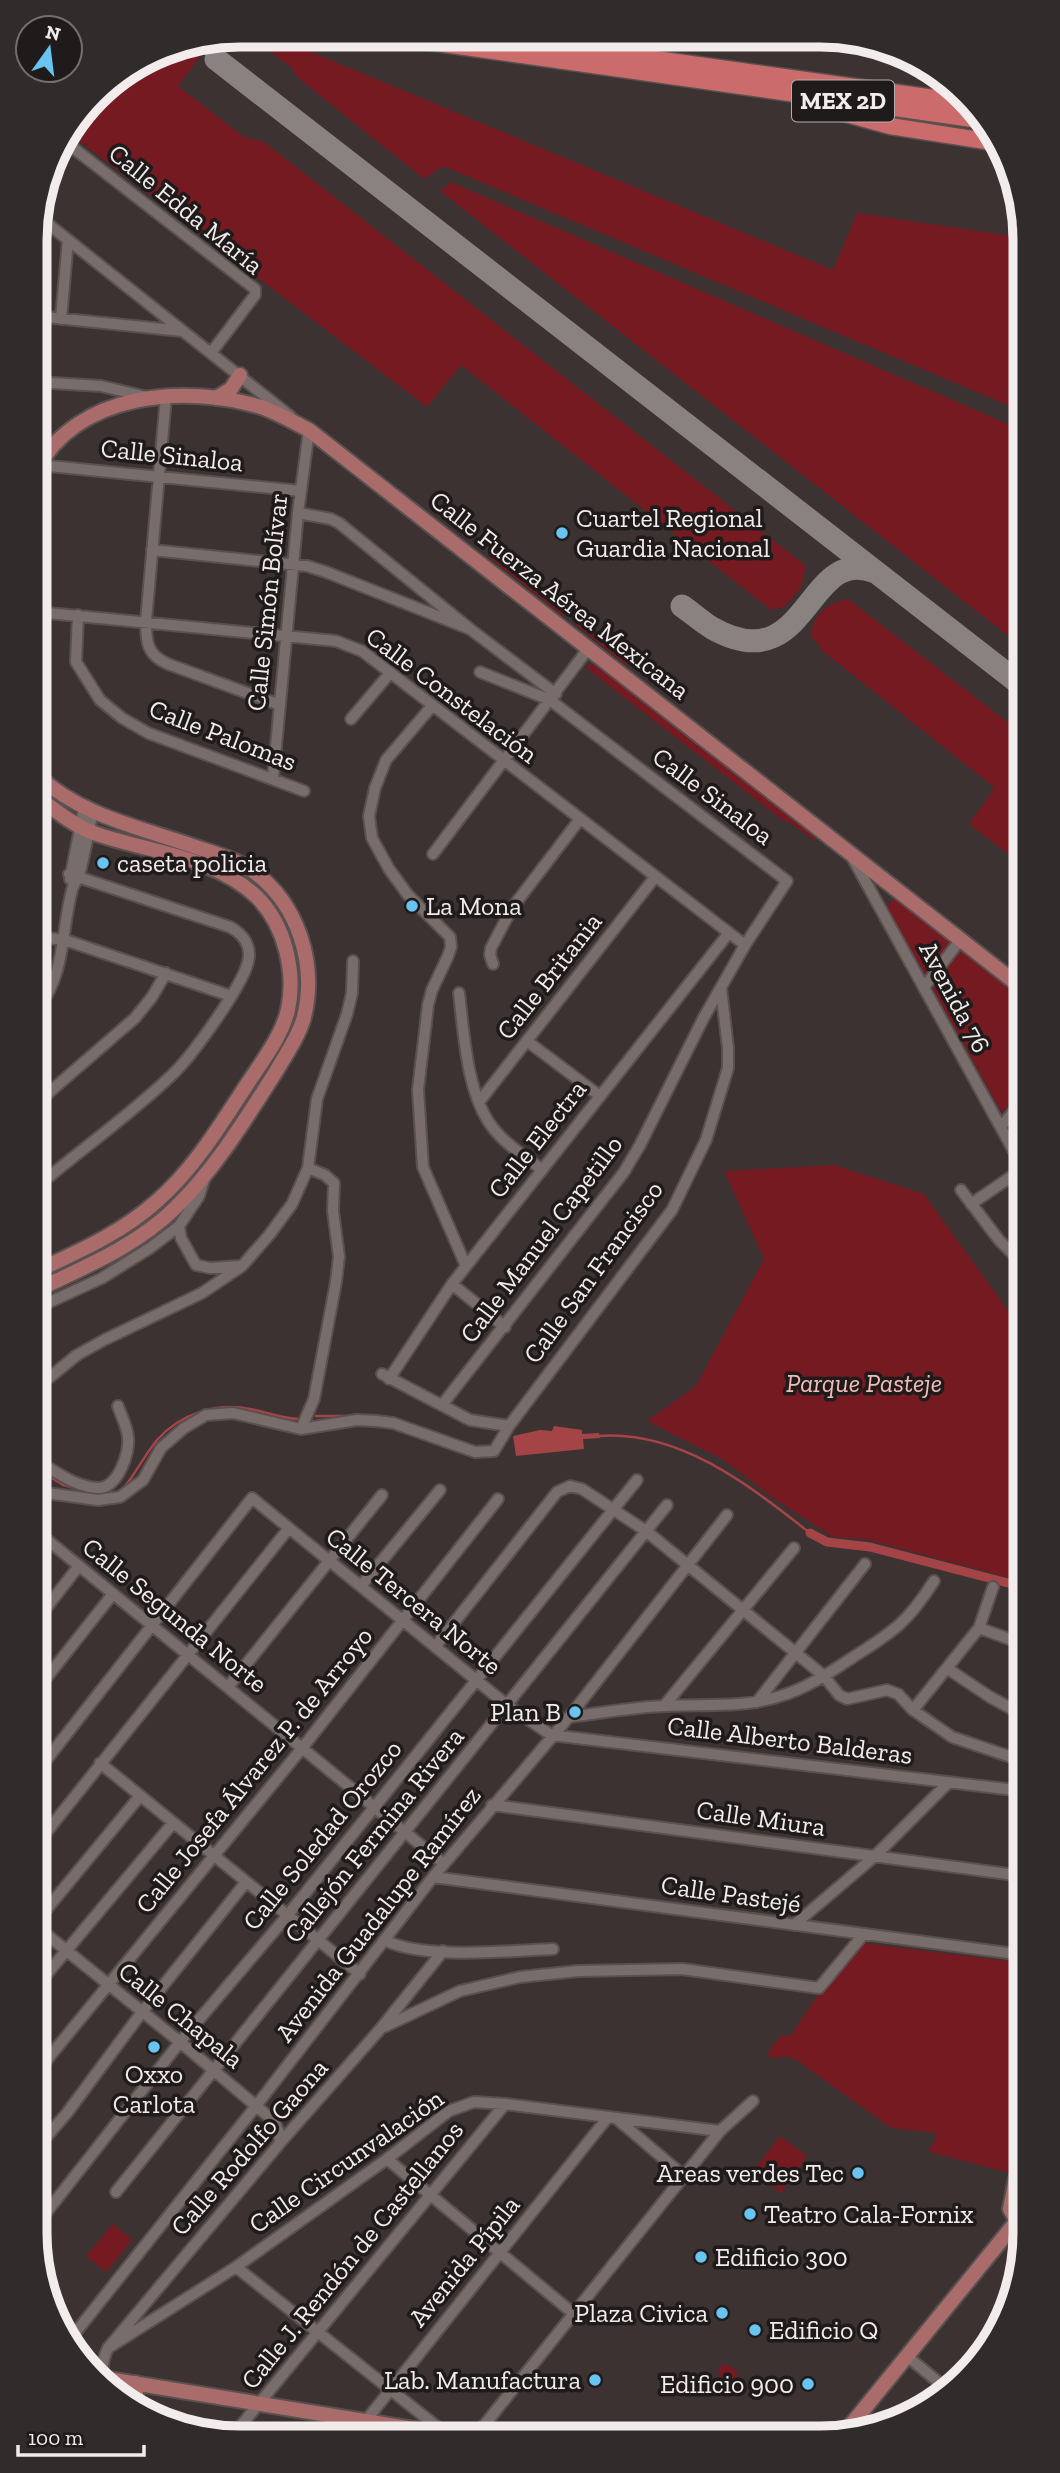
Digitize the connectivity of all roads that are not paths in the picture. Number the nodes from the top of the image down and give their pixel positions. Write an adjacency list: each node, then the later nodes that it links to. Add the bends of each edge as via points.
1 (480, 47): 3 (highway, MEX 2D)
2 (555, 47): 3 (highway, MEX 2D)
3 (708, 74): 4 (highway, MEX 2D); 5 (highway, MEX 2D)
4 (761, 90): 6 (highway, MEX 2D); 7 (highway, via 890,126)
5 (953, 101)
6 (969, 119)
7 (985, 141)
8 (72, 147): 14 (street, Calle Edda María, via 255,289)
9 (48, 224): 10 (street)
10 (68, 240): 12 (street); 13 (street)
11 (48, 317): 12 (street)
12 (61, 319): 13 (street)
13 (182, 331): 14 (street)
14 (211, 353): 15 (street)
15 (240, 375): 18 (main road, via 231,389); 19 (street)
16 (48, 383): 17 (street, via 101,386)
17 (158, 398): 18 (main road, Calle Fuerza Aérea Mexicana); 20 (main road, Calle Fuerza Aérea Mexicana, via 109,409 82,421); 22 (street)
18 (216, 398): 19 (main road, Calle Fuerza Aérea Mexicana, via 262,408)
19 (309, 430): 23 (street, Calle Simón Bolívar); 32 (main road, Calle Fuerza Aérea Mexicana)
20 (48, 452)
21 (48, 468): 22 (street, Calle Sinaloa)
22 (159, 476): 23 (street, Calle Sinaloa); 25 (street)
23 (301, 491): 24 (street, Calle Simón Bolívar)
24 (299, 513): 26 (street, Calle Simón Bolívar); 30 (street, Calle Sinaloa, via 339,523)
25 (152, 550): 26 (street); 29 (street)
26 (294, 564): 30 (street, via 326,572); 31 (street, Calle Simón Bolívar)
27 (48, 613): 28 (street, Calle Constelación)
28 (78, 615): 29 (street, Calle Constelación); 40 (street, Calle Palomas, via 76,662 100,700 148,733)
29 (146, 621): 31 (street, Calle Constelación); 36 (street, via 149,648 157,659)
30 (470, 629): 35 (street, Calle Sinaloa)
31 (287, 636): 34 (street, Calle Constelación, via 350,645); 36 (street, Calle Simón Bolívar)
32 (588, 649): 35 (street); 47 (main road, Calle Fuerza Aérea Mexicana)
33 (480, 672): 35 (street)
34 (390, 673): 37 (street, Calle Constelación); 38 (street)
35 (553, 697): 39 (street); 55 (street, Calle Sinaloa, via 787,881)
36 (280, 705): 40 (street, Calle Simón Bolívar)
37 (432, 706): 39 (street, Calle Constelación); 83 (street, via 386,760 369,816 372,838 389,869 450,937 451,947 428,1005 418,1090 423,1167)
38 (351, 719)
39 (504, 761): 45 (street, Calle Constelación); 48 (street)
40 (273, 778): 42 (street, Calle Palomas)
41 (48, 782): 44 (main road)
42 (304, 791)
43 (48, 804): 46 (main road)
44 (89, 810): 46 (street); 74 (main road, via 252,870 282,901 302,938 309,970 304,1019 266,1087)
45 (580, 819): 50 (street, Calle Constelación); 57 (street, via 512,908 494,941)
46 (84, 829): 49 (street); 49 (street, via 73,857); 81 (main road, via 220,872 250,891 279,929 289,958 289,999 287,1013 264,1059 183,1175 157,1202 122,1227)
47 (849, 852): 53 (main road, Calle Fuerza Aérea Mexicana); 60 (street, Avenida 76)
48 (433, 854)
49 (74, 876): 54 (street); 64 (street, via 242,934 248,961)
50 (655, 877): 51 (street, Calle Constelación); 65 (street, Calle Britania)
51 (728, 934): 55 (street, Calle Constelación); 67 (street, Calle Electra)
52 (48, 938): 54 (street)
53 (961, 939): 59 (main road, Calle Fuerza Aérea Mexicana); 60 (street)
54 (65, 940): 58 (street); 63 (street)
55 (745, 945): 61 (street, Calle Manuel Capetillo)
56 (353, 961): 72 (street, via 350,1004 317,1099)
57 (493, 964)
58 (166, 973): 64 (street); 66 (street, via 135,1018)
59 (1013, 980)
60 (925, 986): 70 (street, Avenida 76)
61 (721, 988): 87 (street, Calle Manuel Capetillo, via 624,1172); 91 (street, Calle San Francisco, via 728,1068 706,1140 672,1210)
62 (459, 993): 68 (street)
63 (48, 995)
64 (231, 996): 75 (street, via 174,1073)
65 (527, 1041): 67 (street); 68 (street, Calle Britania)
66 (48, 1094)
67 (600, 1096): 73 (street, Calle Electra)
68 (479, 1102): 73 (street, via 495,1131)
69 (1013, 1113): 70 (street)
70 (1001, 1127): 71 (street, Avenida 76)
71 (1013, 1148)
72 (308, 1168): 82 (street, via 292,1204); 92 (street, via 334,1183 339,1257 314,1399)
73 (542, 1170): 83 (street, Calle Electra)
74 (206, 1175): 79 (street, via 199,1196); 85 (main road, via 175,1209 138,1237)
75 (48, 1176)
76 (1013, 1176): 78 (street)
77 (961, 1190): 78 (street)
78 (971, 1204): 80 (street)
79 (179, 1226): 82 (street, via 196,1265); 86 (street, via 102,1278)
80 (1012, 1254)
81 (47, 1266)
82 (242, 1266): 88 (street, via 202,1293 77,1354)
83 (466, 1266): 84 (street, Calle Electra)
84 (452, 1284): 87 (street); 89 (street, Calle Electra, via 385,1377)
85 (47, 1285)
86 (47, 1303)
87 (505, 1327): 89 (street, Calle Manuel Capetillo)
88 (47, 1377)
89 (442, 1405): 91 (street, via 470,1420)
90 (118, 1406): 95 (street, via 129,1439 116,1479)
91 (509, 1426): 92 (street, Calle San Francisco, via 494,1451 475,1452 376,1420)
92 (301, 1429): 99 (street, via 233,1413 206,1415 161,1448 143,1480)
93 (47, 1467): 95 (street, via 68,1480)
94 (637, 1480): 102 (street, Calle Soledad Orozco)
95 (109, 1486): 99 (street)
96 (440, 1490): 113 (street)
97 (47, 1493): 99 (street, via 98,1500)
98 (382, 1495): 108 (street)
99 (120, 1497)
100 (498, 1499): 118 (street, Calle Josefa Álvarez P. de Arroyo)
101 (667, 1505): 105 (street, Callejón Fermina Rivera)
102 (614, 1509): 105 (street); 122 (street, via 582,1489 570,1486 557,1492); 128 (street, Calle Soledad Orozco)
103 (727, 1516): 109 (street, Avenida Guadalupe Ramírez)
104 (289, 1528): 108 (street, Calle Tercera Norte); 119 (street, Calle Tercera Norte, via 252,1498); 124 (street)
105 (646, 1531): 109 (street); 131 (street, Callejón Fermina Rivera)
106 (47, 1541): 111 (street, Calle Segunda Norte)
107 (794, 1548): 117 (street)
108 (330, 1562): 113 (street, Calle Tercera Norte); 129 (street)
109 (688, 1564): 117 (street); 135 (street, Avenida Guadalupe Ramírez)
110 (864, 1564): 123 (street)
111 (78, 1567): 115 (street, Calle Segunda Norte); 116 (street)
112 (934, 1581): 126 (street, via 901,1626)
113 (361, 1586): 118 (street, Calle Tercera Norte)
114 (993, 1587): 120 (street)
115 (112, 1594): 119 (street, Calle Segunda Norte); 127 (street)
116 (47, 1607)
117 (743, 1609): 123 (street); 132 (street)
118 (403, 1620): 122 (street, Calle Tercera Norte); 137 (street, Calle Josefa Álvarez P. de Arroyo)
119 (152, 1628): 124 (street, Calle Segunda Norte); 139 (street)
120 (979, 1628): 121 (street); 125 (street)
121 (1012, 1640)
122 (435, 1647): 128 (street, Calle Tercera Norte)
123 (796, 1653): 126 (street); 130 (street)
124 (187, 1655): 129 (street, Calle Segunda Norte); 140 (street)
125 (948, 1669): 133 (street); 134 (street)
126 (824, 1676): 130 (street); 134 (street, via 847,1699 887,1690 898,1694)
127 (47, 1677)
128 (476, 1680): 131 (street, Calle Tercera Norte); 145 (street, Calle Soledad Orozco)
129 (228, 1687): 137 (street, Calle Segunda Norte)
130 (757, 1702): 132 (street)
131 (507, 1705): 136 (street, Calle Tercera Norte); 148 (street, Callejón Fermina Rivera)
132 (664, 1706): 135 (street)
133 (1012, 1709)
134 (913, 1710): 138 (street, via 952,1737)
135 (569, 1717): 136 (street, Avenida Guadalupe Ramírez)
136 (551, 1735): 141 (street, Calle Alberto Balderas); 144 (street, Avenida Guadalupe Ramírez)
137 (303, 1747): 145 (street, Calle Segunda Norte); 149 (street, Calle Josefa Álvarez P. de Arroyo)
138 (1012, 1757)
139 (47, 1759)
140 (100, 1763): 143 (street); 147 (street)
141 (949, 1782): 142 (street, Calle Alberto Balderas); 150 (street)
142 (1012, 1790)
143 (140, 1797): 146 (street); 155 (street)
144 (492, 1805): 150 (street, Calle Miura); 151 (street, Avenida Guadalupe Ramírez)
145 (374, 1808): 148 (street, Calle Segunda Norte); 156 (street, Calle Soledad Orozco)
146 (173, 1823): 149 (street); 162 (street)
147 (47, 1830)
148 (405, 1834): 151 (street, Calle Segunda Norte); 161 (street, Callejón Fermina Rivera)
149 (214, 1856): 154 (street); 168 (street, Calle Josefa Álvarez P. de Arroyo)
150 (874, 1856): 152 (street, Calle Miura); 157 (street)
151 (444, 1864): 153 (street, Avenida Guadalupe Ramírez)
152 (1012, 1875)
153 (433, 1877): 157 (street, Calle Pastejé); 160 (street, Avenida Guadalupe Ramírez)
154 (246, 1882): 156 (street); 169 (street)
155 (47, 1909)
156 (287, 1916): 161 (street); 171 (street, Calle Soledad Orozco)
157 (794, 1925): 158 (street, Calle Pastejé)
158 (863, 1934): 165 (street, Calle Pastejé); 170 (street, via 819,1988 682,1969 578,1970 460,1991)
159 (47, 1935): 162 (street, Calle Chapala)
160 (384, 1940): 164 (street, via 407,1948); 167 (street, Avenida Guadalupe Ramírez)
161 (318, 1941): 167 (street); 173 (street, Callejón Fermina Rivera)
162 (66, 1949): 166 (street); 168 (street, Calle Chapala)
163 (553, 1949): 164 (street)
164 (443, 1951): 170 (street, Calle Rodolfo Gaona)
165 (1012, 1953)
166 (47, 1973)
167 (360, 1974): 176 (street, Avenida Guadalupe Ramírez)
168 (109, 1985): 169 (street, Calle Chapala); 172 (street, Calle Josefa Álvarez P. de Arroyo)
169 (142, 2012): 171 (street, Calle Chapala); 179 (street)
170 (382, 2027): 180 (street, Calle Rodolfo Gaona)
171 (180, 2042): 173 (street, Calle Chapala); 185 (street, Calle Soledad Orozco)
172 (47, 2060)
173 (214, 2072): 176 (street, Calle Chapala); 183 (street, Callejón Fermina Rivera)
174 (753, 2101): 178 (street)
175 (505, 2104): 177 (street, Calle Circunvalación); 181 (street, Calle Circunvalación, via 474,2102 449,2111); 184 (street, Calle J. Rendón de Castellanos)
176 (256, 2106): 180 (street, Calle Chapala, via 274,2121); 191 (street, Avenida Guadalupe Ramírez)
177 (612, 2117): 178 (street, Calle Circunvalación); 182 (street); 187 (street, Avenida Pípila)
178 (720, 2132): 182 (street)
179 (47, 2136)
180 (280, 2143): 192 (street, Calle Rodolfo Gaona)
181 (387, 2158): 184 (street); 188 (street, Calle Circunvalación)
182 (684, 2176): 189 (street)
183 (116, 2192)
184 (430, 2195): 187 (street); 190 (street, Calle J. Rendón de Castellanos)
185 (47, 2212)
186 (1012, 2233): 193 (main road)
187 (500, 2253): 189 (street); 198 (street, Avenida Pípila)
188 (236, 2267): 190 (street); 192 (street, Calle Circunvalación)
189 (573, 2314): 207 (street)
190 (318, 2332): 198 (street); 200 (street, Calle J. Rendón de Castellanos)
191 (75, 2333)
192 (108, 2348): 194 (street, Calle Rodolfo Gaona)
193 (908, 2357): 197 (street); 202 (main road)
194 (103, 2368)
195 (118, 2381): 196 (main road)
196 (136, 2383): 199 (main road); 200 (main road)
197 (940, 2384)
198 (391, 2390): 201 (street, Avenida Pípila); 206 (street)
199 (136, 2395)
200 (260, 2404): 201 (main road); 203 (street, Calle J. Rendón de Castellanos)
201 (366, 2421): 204 (street, Avenida Pípila); 205 (main road)
202 (853, 2422)
203 (241, 2426)
204 (362, 2426)
205 (396, 2426)
206 (436, 2426)
207 (484, 2426)

